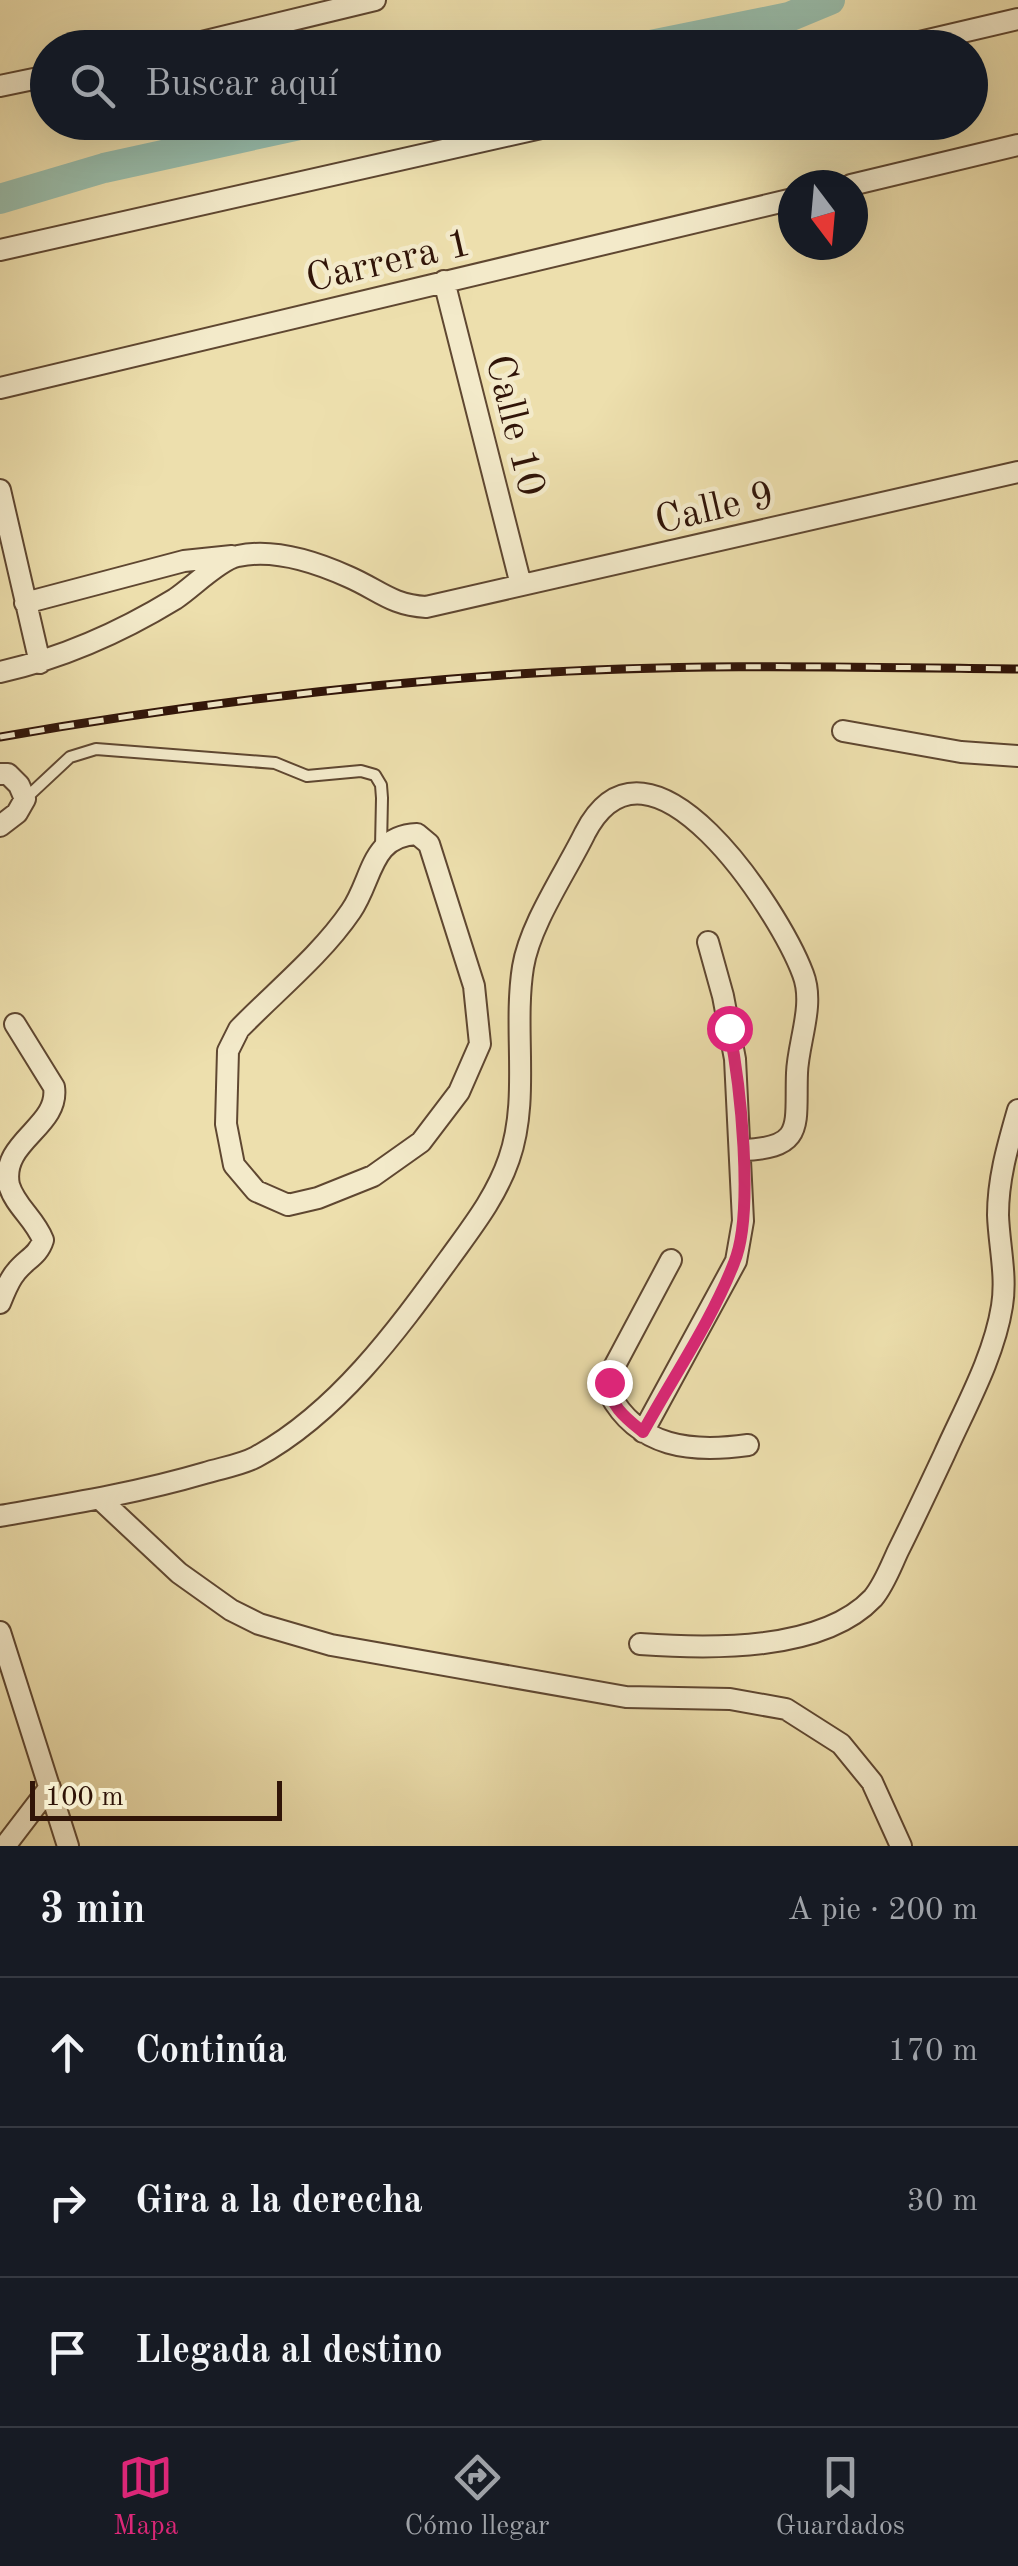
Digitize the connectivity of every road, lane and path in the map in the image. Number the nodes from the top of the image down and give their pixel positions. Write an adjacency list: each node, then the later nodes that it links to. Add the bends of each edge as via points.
1 (376, 0): 3 (street)
2 (1018, 19): 4 (street)
3 (252, 30)
4 (971, 30)
5 (30, 80): 6 (street)
6 (0, 86)
7 (488, 140): 11 (street)
8 (1018, 144): 9 (street)
9 (868, 181)
10 (778, 203): 12 (street, Carrera 1)
11 (0, 250)
12 (444, 282): 13 (street, Carrera 1); 18 (street, Calle 10)
13 (0, 388)
14 (1018, 472): 18 (street, Calle 9)
15 (0, 490): 16 (street)
16 (6, 547): 19 (street)
17 (235, 556): 18 (street, Calle 9, via 286,555 348,576 402,606); 19 (street, via 184,562); 20 (street, via 177,598)
18 (522, 586)
19 (25, 603): 20 (street)
20 (40, 663): 21 (street)
21 (0, 672)
22 (843, 732): 23 (street)
23 (1018, 756)
24 (0, 774): 25 (street, via 8,774)
25 (25, 799): 26 (street); 27 (lane, via 70,757 96,749 276,763 307,776 362,771 381,784)
26 (0, 826)
27 (381, 848): 30 (street, via 402,834 417,834 429,844 474,986); 30 (street, via 352,911 238,1030 228,1051 226,1124 234,1165 256,1191 288,1205 373,1176 421,1142 460,1092)
28 (708, 942): 33 (street, via 735,1059)
29 (15, 1024): 35 (street, via 55,1099 11,1157 14,1197 44,1240 11,1278)
30 (480, 1044): 31 (street)
31 (518, 1050): 33 (street, via 529,946 595,814 614,797 657,795 741,866 804,976 794,1130 770,1149); 38 (street, via 519,1108 510,1158 488,1205 400,1326 317,1416 254,1459)
32 (1018, 1110): 41 (street, via 1000,1178 1004,1278 993,1340 876,1595 826,1628 784,1639)
33 (742, 1150): 36 (street, via 744,1221 736,1261)
34 (671, 1260): 36 (street, via 609,1382 614,1403)
35 (0, 1303)
36 (643, 1432): 37 (street, via 689,1449)
37 (748, 1445)
38 (100, 1499): 39 (street); 45 (street, via 179,1573 260,1624 331,1645 626,1697 730,1699 786,1709 841,1744 872,1782)
39 (0, 1516)
40 (0, 1632): 42 (street)
41 (640, 1644)
42 (50, 1787): 43 (street); 44 (street)
43 (5, 1846)
44 (68, 1846)
45 (902, 1846)

